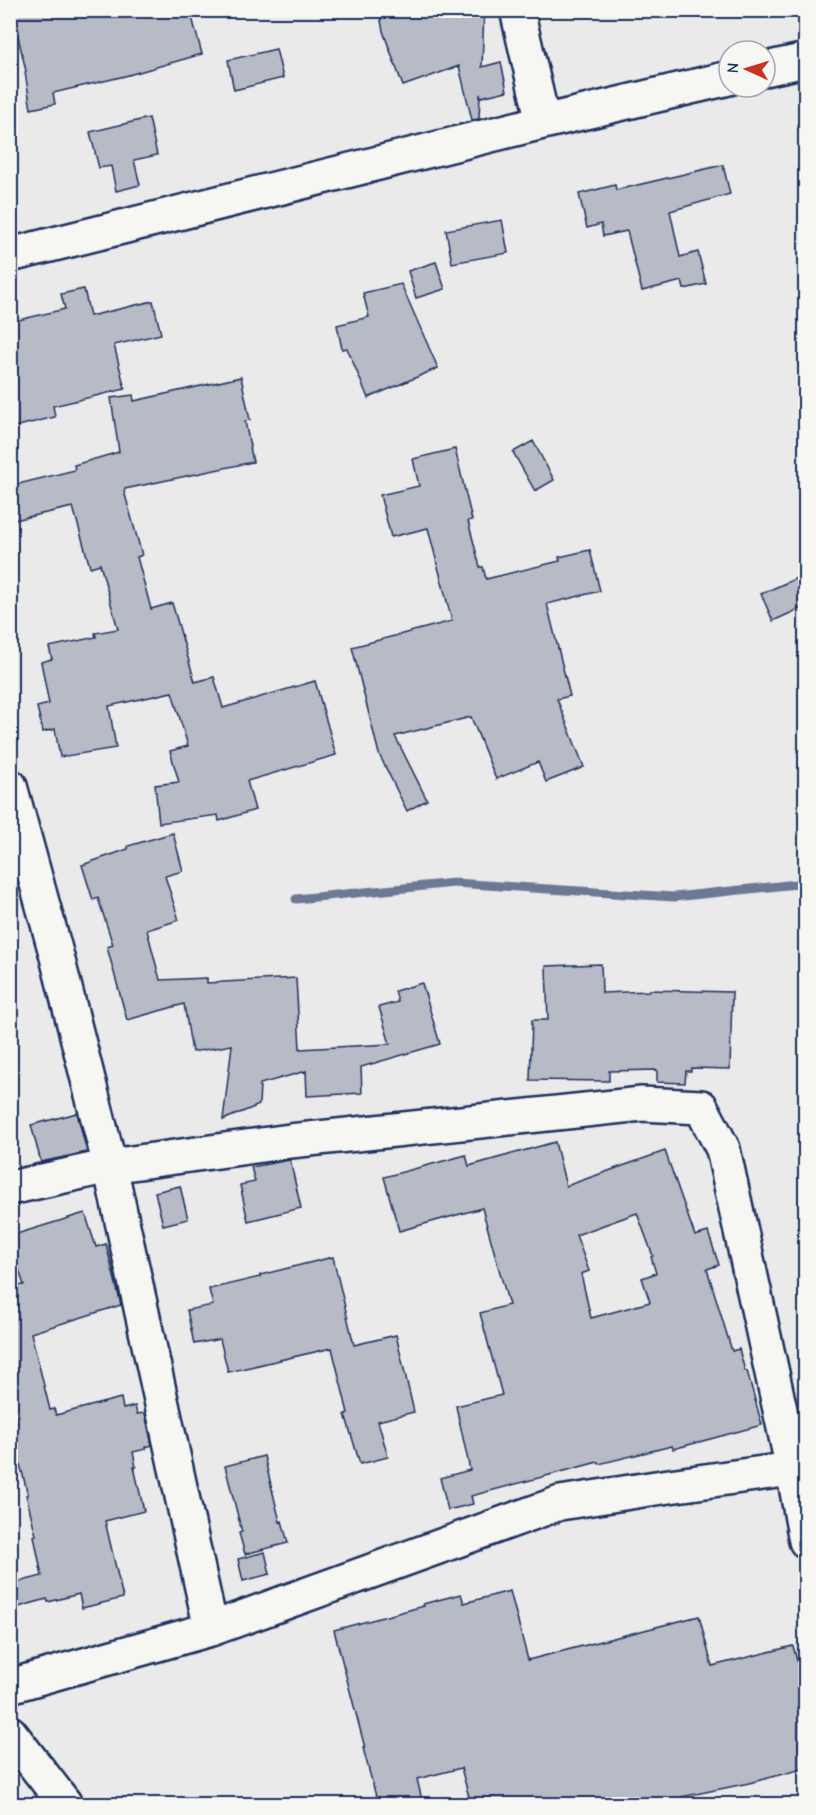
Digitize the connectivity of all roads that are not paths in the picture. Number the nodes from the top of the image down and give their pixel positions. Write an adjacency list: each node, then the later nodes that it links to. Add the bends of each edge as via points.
1 (517, 10): 5 (street)
2 (806, 60): 3 (street)
3 (777, 66)
4 (717, 81): 5 (street)
5 (543, 122): 6 (street)
6 (10, 255)
7 (10, 786): 8 (street)
8 (111, 1166): 9 (street); 10 (street, via 290,1141 642,1104 701,1107 723,1149); 12 (street)
9 (10, 1188)
10 (799, 1468): 11 (street); 12 (street, via 560,1503)
11 (806, 1541)
12 (211, 1629): 13 (street)
13 (10, 1686)
14 (10, 1733): 15 (street)
15 (65, 1804)

